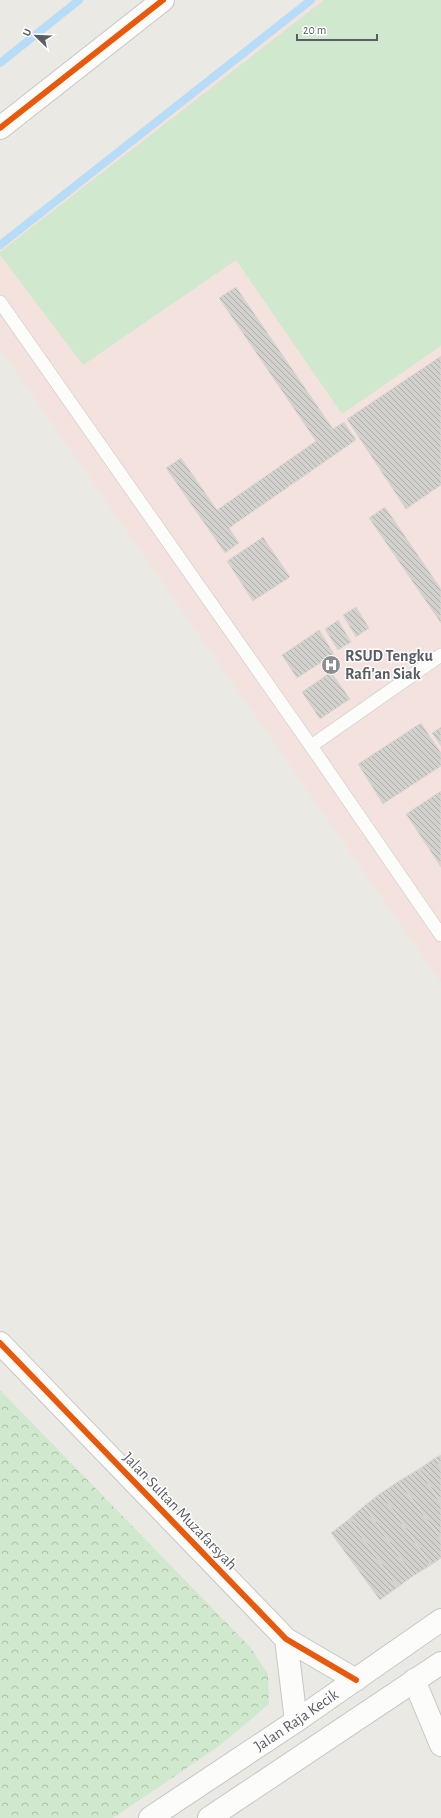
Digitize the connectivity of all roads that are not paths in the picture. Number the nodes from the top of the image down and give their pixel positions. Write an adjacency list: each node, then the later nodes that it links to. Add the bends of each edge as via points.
1 (163, 0): 2 (street)
2 (0, 128)
3 (0, 302): 5 (lane)
4 (441, 655): 5 (lane)
5 (311, 746): 6 (lane)
6 (441, 935)
7 (0, 1343): 9 (street, Jalan Sultan Muzafarsyah)
8 (441, 1620): 11 (street, Jalan Raja Kecik)
9 (286, 1639): 11 (street, Jalan Sultan Muzafarsyah); 13 (street)
10 (441, 1663): 12 (street, Jalan Raja Kecik)
11 (356, 1680): 13 (street, Jalan Raja Kecik)
12 (414, 1680): 14 (street); 16 (street, Jalan Raja Kecik)
13 (296, 1721): 15 (street, Jalan Raja Kecik)
14 (441, 1745)
15 (150, 1818)
16 (209, 1818)

